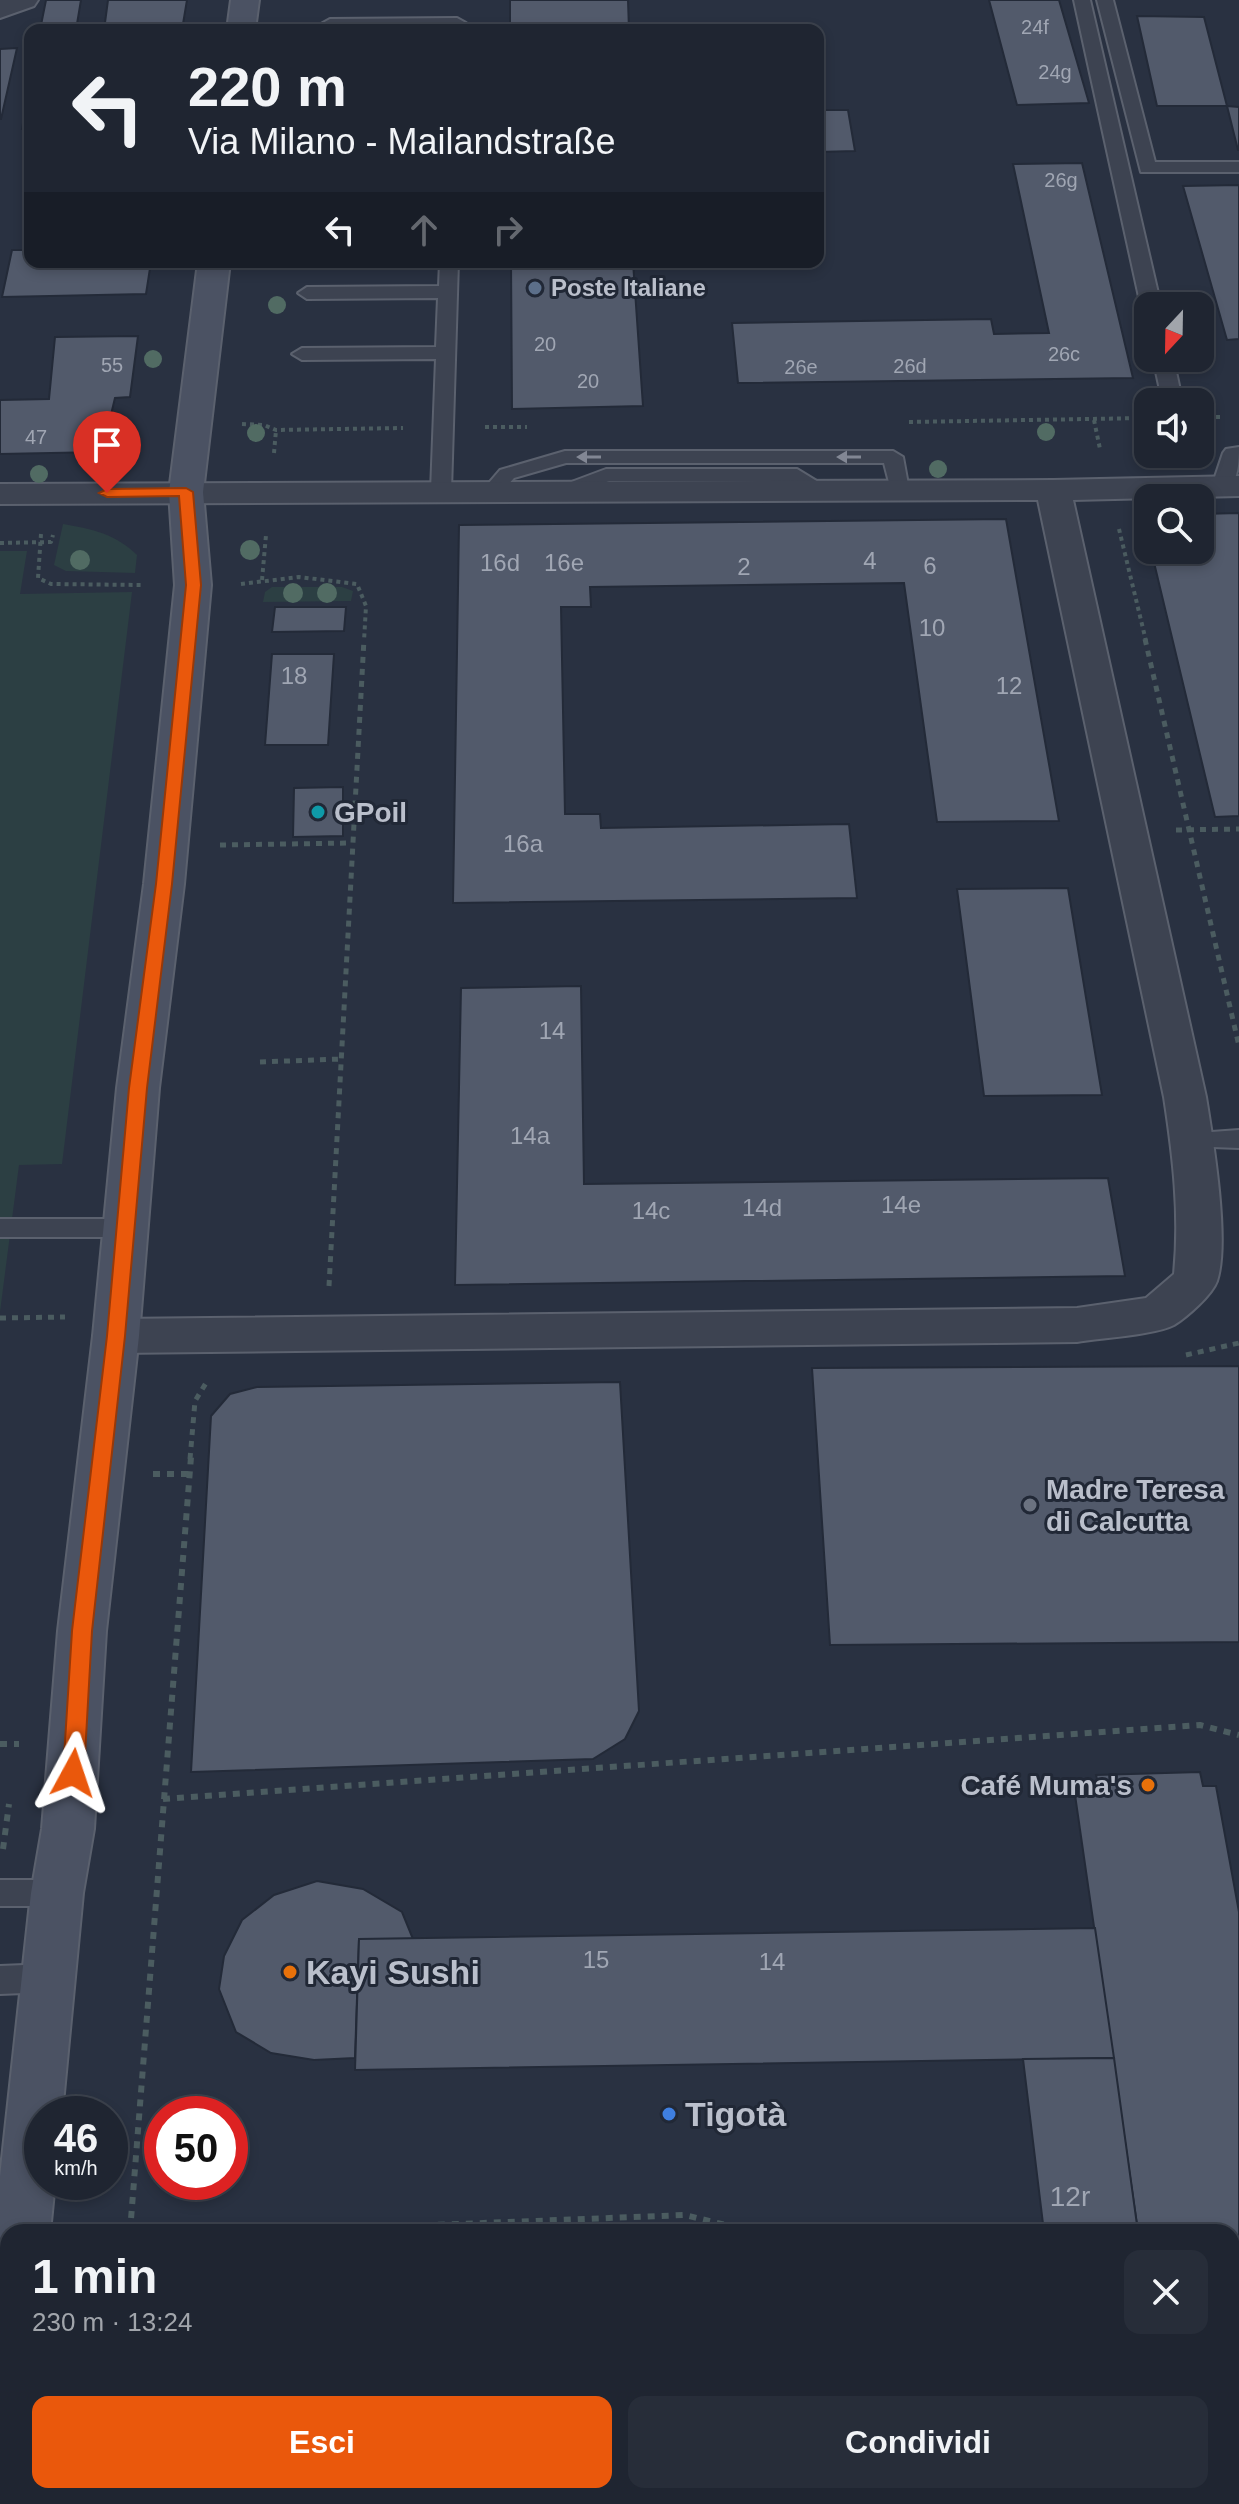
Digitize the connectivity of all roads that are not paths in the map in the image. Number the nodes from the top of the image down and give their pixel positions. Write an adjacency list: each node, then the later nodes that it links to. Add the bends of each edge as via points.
1 (24, 0): 5 (street)
2 (245, 0): 6 (main road)
3 (1082, 0): 13 (lane)
4 (1105, 0): 9 (lane, via 1147,168)
5 (0, 9)
6 (242, 24)
7 (330, 24): 8 (lane)
8 (457, 24)
9 (1239, 167)
10 (213, 268): 23 (main road)
11 (449, 268): 12 (lane)
12 (448, 292): 14 (lane); 15 (lane)
13 (1148, 292)
14 (307, 293)
15 (446, 353): 16 (lane); 21 (lane)
16 (302, 354)
17 (1239, 453): 18 (lane, via 1233,453)
18 (1230, 486): 20 (street)
19 (899, 490): 20 (street); 22 (street); 22 (lane, one-way to 22, via 893,457 565,457 507,474)
20 (1053, 490): 26 (street)
21 (441, 491): 22 (street); 23 (street)
22 (492, 491)
23 (186, 492): 24 (street); 28 (main road, via 193,585)
24 (0, 494)
25 (1239, 1139): 26 (lane)
26 (1193, 1140): 29 (street, via 1201,1237 1195,1280 1158,1313 1077,1325 327,1334)
27 (0, 1228): 28 (lane)
28 (126, 1228): 29 (main road)
29 (117, 1326): 31 (main road, via 82,1631 68,1829)
30 (0, 1893): 31 (lane)
31 (57, 1893): 32 (main road)
32 (24, 1979): 33 (main road)
33 (22, 2224)

